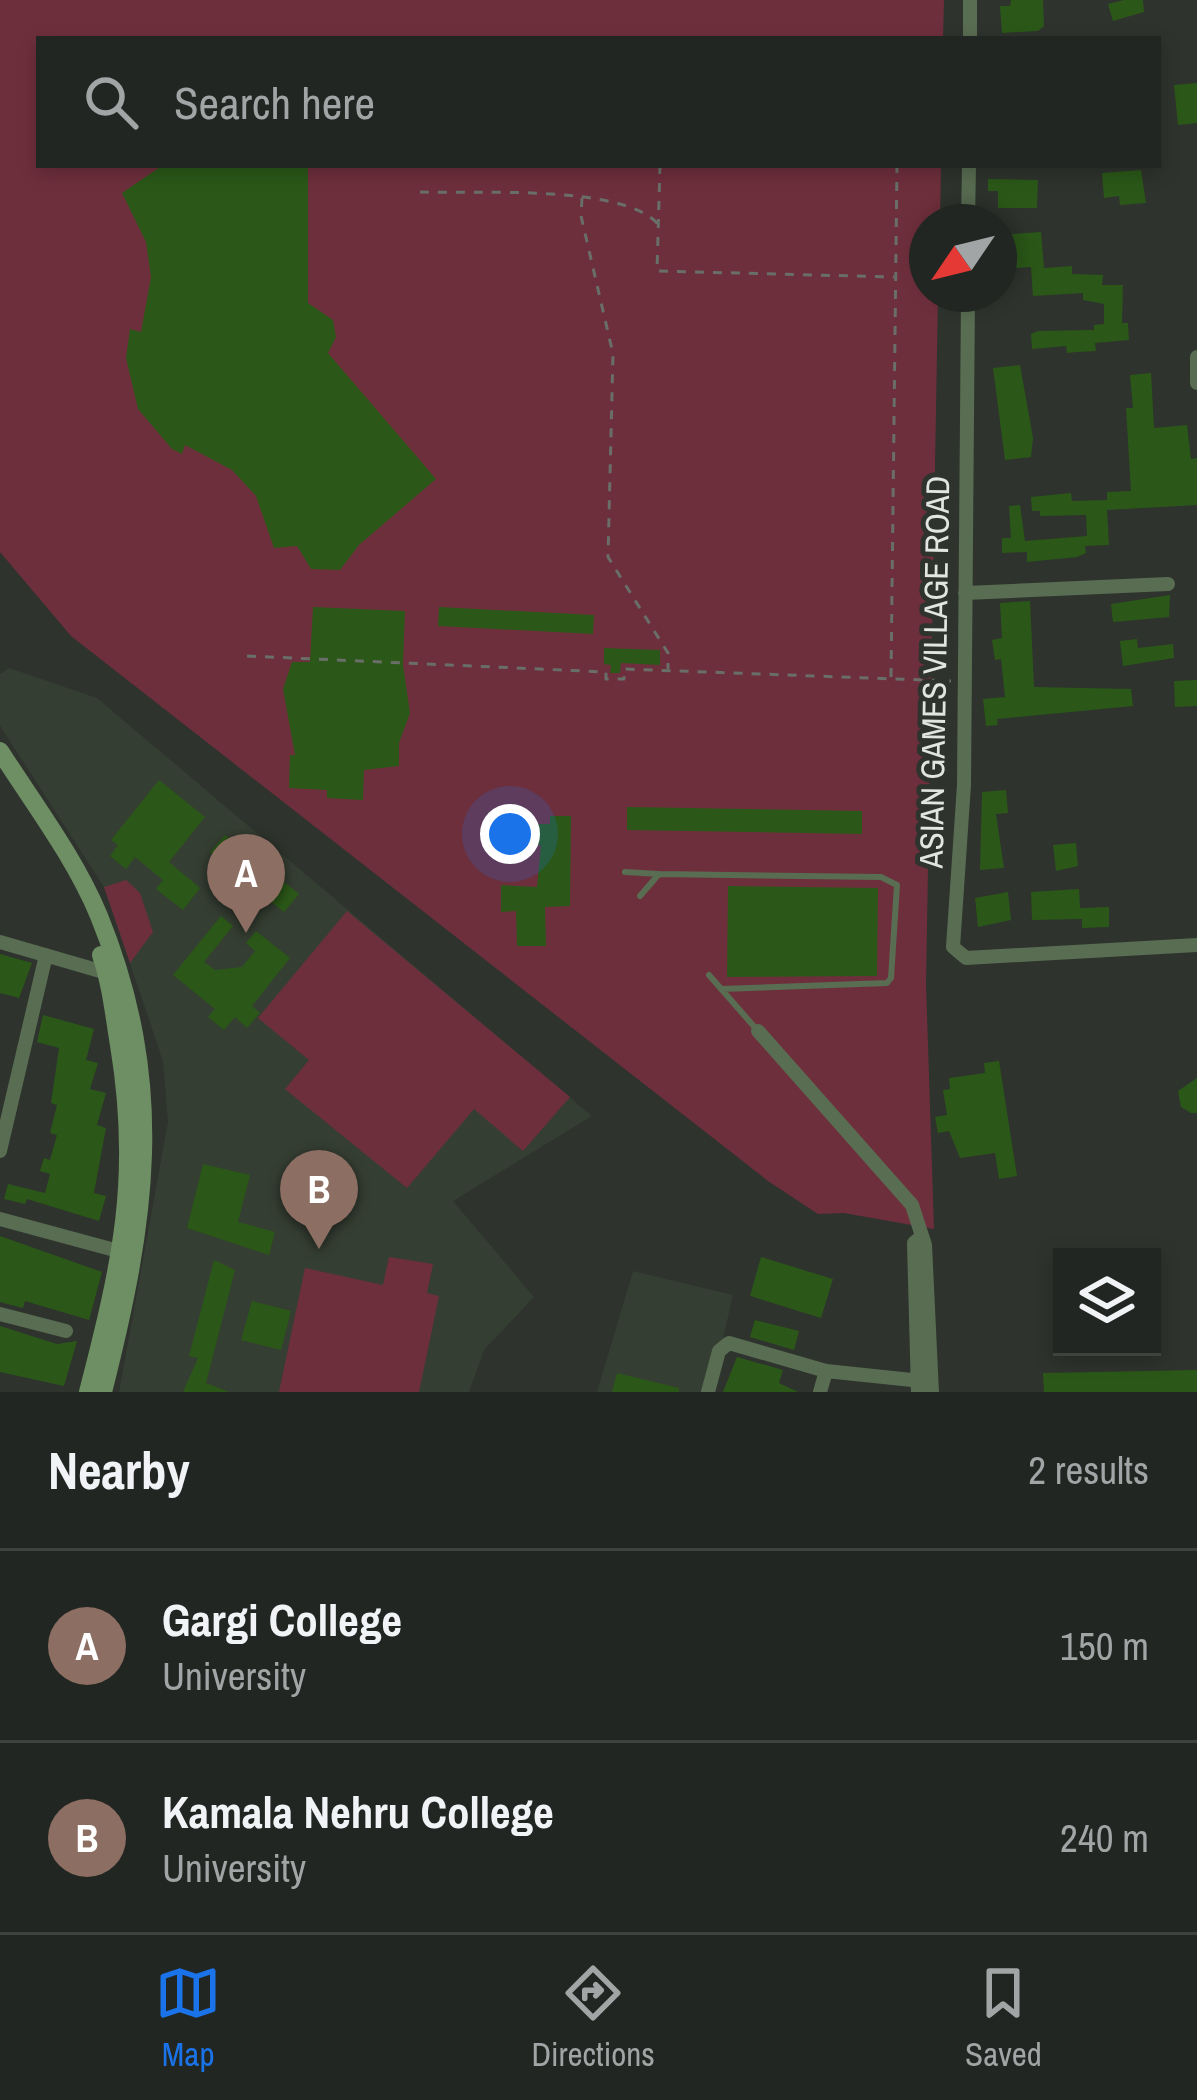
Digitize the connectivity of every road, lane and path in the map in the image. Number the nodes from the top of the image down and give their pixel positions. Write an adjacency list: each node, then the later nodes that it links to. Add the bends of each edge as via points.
1 (970, 0): 2 (street)
2 (970, 36)
3 (660, 168): 9 (path)
4 (897, 168): 10 (path)
5 (969, 168): 8 (street)
6 (421, 192): 7 (path)
7 (582, 198): 9 (path, via 646,211); 17 (path, via 613,355 608,557 668,653)
8 (968, 204)
9 (658, 224): 10 (path, via 657,271)
10 (896, 277): 18 (path)
11 (968, 312): 15 (street, ASIAN GAMES VILLAGE ROAD)
12 (1197, 357): 13 (street)
13 (1197, 383)
14 (1168, 584): 15 (street)
15 (965, 593): 19 (street, ASIAN GAMES VILLAGE ROAD)
16 (248, 656): 17 (path, via 606,679 624,679 624,669)
17 (668, 671): 18 (path)
18 (891, 679): 19 (path)
19 (965, 681): 26 (street, ASIAN GAMES VILLAGE ROAD, via 951,939 958,953)
20 (0, 751): 39 (street, via 98,912 121,977 145,1119 136,1257)
21 (0, 769): 28 (street, via 83,908)
22 (625, 872): 23 (lane)
23 (659, 874): 24 (lane); 30 (lane, via 880,877 897,885 886,983)
24 (640, 896)
25 (0, 942): 27 (street)
26 (1197, 945)
27 (46, 955): 28 (street); 32 (street)
28 (107, 973): 34 (street, via 131,1115)
29 (709, 975): 30 (lane)
30 (721, 989): 31 (lane)
31 (758, 1031): 38 (street, via 904,1192 916,1216 925,1245)
32 (0, 1150)
33 (0, 1219): 34 (street)
34 (122, 1252): 39 (street)
35 (0, 1314): 36 (street)
36 (66, 1331)
37 (826, 1371): 38 (street); 40 (street, via 730,1343 719,1351); 41 (street)
38 (925, 1387)
39 (100, 1391)
40 (708, 1392)
41 (820, 1392)

